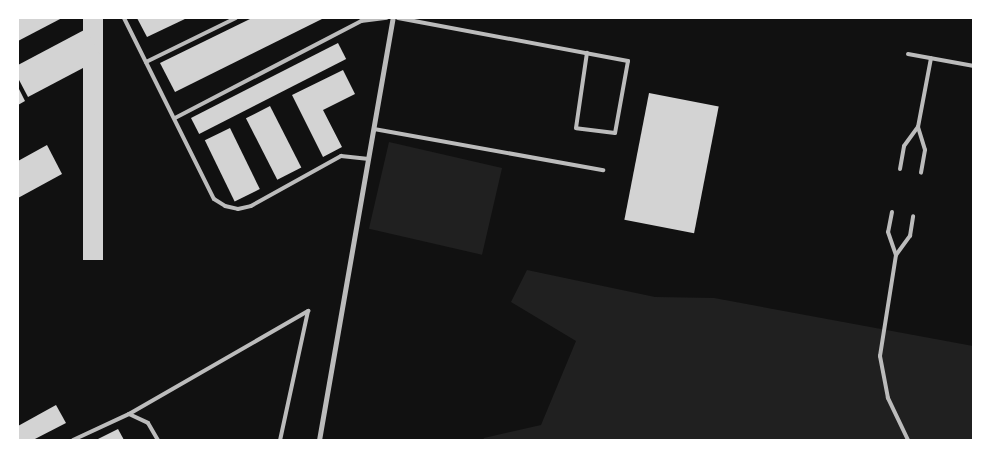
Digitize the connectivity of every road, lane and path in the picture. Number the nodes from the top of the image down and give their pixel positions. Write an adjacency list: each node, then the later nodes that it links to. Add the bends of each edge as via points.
1 (124, 18): 9 (lane)
2 (236, 18): 9 (lane)
3 (386, 18): 11 (lane, via 361,20)
4 (394, 18): 13 (street)
5 (398, 18): 6 (lane)
6 (587, 53): 6 (lane, via 628,61 615,133 576,128)
7 (908, 54): 8 (lane)
8 (932, 58): 10 (lane); 12 (lane)
9 (146, 62): 11 (lane)
10 (974, 66)
11 (174, 118): 14 (lane, via 214,199 238,209 252,206 341,156)
12 (918, 127): 15 (lane, via 904,146); 17 (lane, via 925,150)
13 (374, 129): 14 (street); 16 (lane)
14 (369, 159): 25 (street)
15 (900, 169)
16 (603, 170)
17 (921, 173)
18 (892, 212): 20 (lane, via 888,232)
19 (913, 216): 20 (lane, via 910,236)
20 (896, 255): 26 (lane, via 880,356 888,398)
21 (129, 414): 22 (lane); 23 (lane, via 148,423); 24 (lane, via 308,311)
22 (73, 440)
23 (158, 440)
24 (280, 440)
25 (319, 440)
26 (908, 440)

